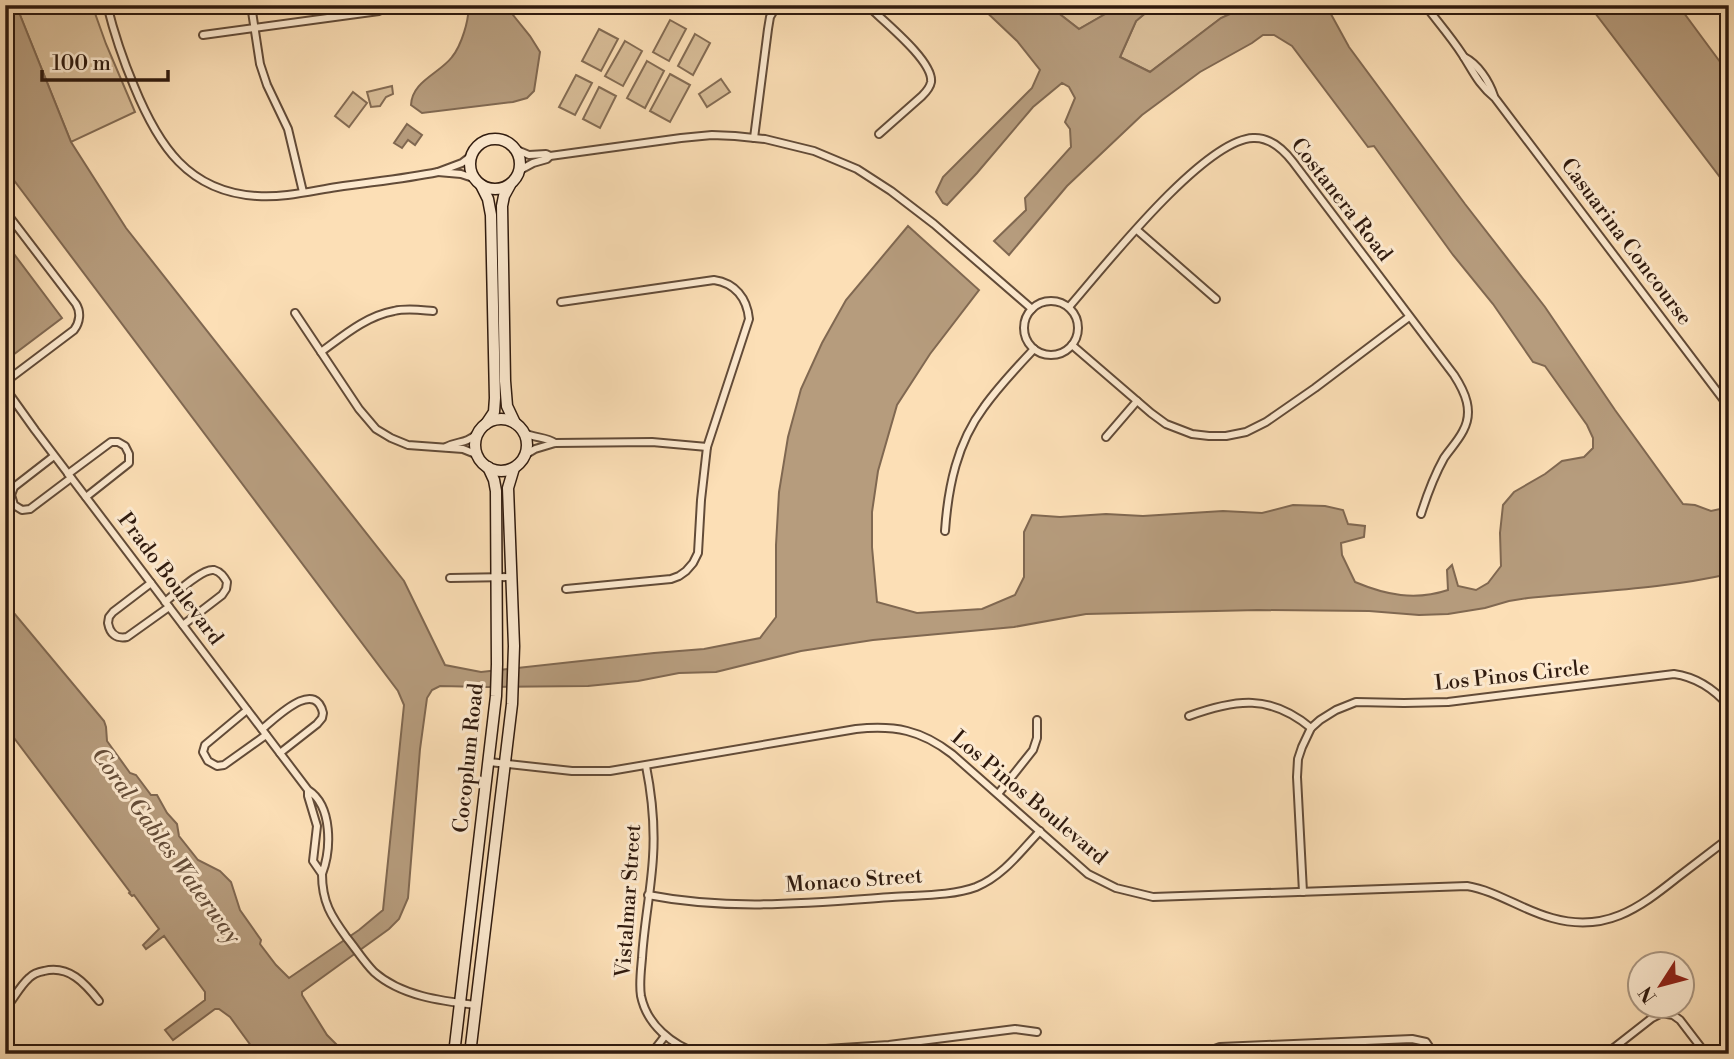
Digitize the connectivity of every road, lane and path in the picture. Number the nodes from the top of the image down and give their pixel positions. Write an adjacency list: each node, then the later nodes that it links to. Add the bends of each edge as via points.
1 (107, 5): 18 (street, via 148,119 183,167 205,183 233,193 261,197)
2 (251, 5): 7 (street)
3 (777, 5): 10 (street, via 770,17)
4 (867, 5): 9 (street, via 917,53 931,81 927,91)
5 (1425, 5): 34 (street, Casuarina Concourse, via 1471,60)
6 (379, 10): 7 (street)
7 (254, 28): 8 (street); 18 (street, via 262,71 288,129)
8 (203, 35)
9 (879, 134)
10 (754, 138): 13 (street, via 712,135); 24 (street, via 814,150 871,177)
11 (517, 150): 12 (street, via 496,138 488,139); 13 (street); 14 (street)
12 (471, 156): 15 (street); 16 (street, via 470,171)
13 (550, 156): 14 (street)
14 (520, 170): 17 (street)
15 (438, 173): 16 (street, via 461,174); 18 (street)
16 (477, 182): 17 (street, via 495,190); 36 (street, via 491,215 495,398 494,412)
17 (510, 185): 35 (street, via 502,206 505,381)
18 (303, 192)
19 (5, 211): 31 (street, via 76,304 80,316 74,330)
20 (1137, 230): 21 (street); 23 (street, Costanera Road); 27 (street, Costanera Road, via 1174,188 1220,151 1250,138 1269,141 1287,155)
21 (1216, 299)
22 (561, 302): 42 (street, via 706,280 736,289 746,303 748,324)
23 (1069, 307): 24 (street, via 1050,300); 28 (street, via 1078,322)
24 (1031, 309): 29 (street, via 1024,325)
25 (433, 311): 30 (street, via 379,314)
26 (295, 313): 30 (street)
27 (1409, 317): 33 (street, via 1277,415 1246,432 1209,436 1185,432); 50 (street, Costanera Road, via 1458,381 1468,411 1464,431 1443,460)
28 (1072, 345): 29 (street, via 1049,355); 33 (street)
29 (1034, 349): 51 (street, via 988,401 968,435 953,471)
30 (321, 352): 41 (street, via 376,429 408,445)
31 (5, 382)
32 (5, 388): 43 (street, Prado Boulevard)
33 (1137, 401): 39 (street)
34 (1729, 407)
35 (514, 423): 36 (street, via 500,419); 38 (street)
36 (486, 424): 37 (street)
37 (478, 433): 41 (street); 44 (street)
38 (524, 433): 40 (street); 45 (street)
39 (1106, 437)
40 (555, 443): 42 (street, via 652,442); 45 (street)
41 (446, 447): 44 (street)
42 (707, 447): 56 (street, via 698,553 686,571 671,579)
43 (54, 456): 48 (street, Prado Boulevard); 48 (street, via 14,487 14,505 30,509)
44 (478, 456): 46 (street, Cocoplum Road)
45 (525, 456): 47 (street)
46 (488, 467): 47 (street); 54 (street, Cocoplum Road, via 496,492)
47 (514, 468): 52 (street, Cocoplum Road, via 508,488)
48 (70, 476): 49 (street, Prado Boulevard); 49 (street, via 111,442 127,448 126,466)
49 (86, 498): 55 (street, Prado Boulevard)
50 (1421, 514)
51 (944, 531)
52 (512, 577): 54 (street); 67 (street, Cocoplum Road, via 514,666)
53 (450, 578): 54 (street)
54 (495, 578): 66 (street, Cocoplum Road, via 497,664)
55 (151, 583): 57 (street, Prado Boulevard); 57 (street, via 111,614 107,623 111,632 127,637)
56 (566, 589)
57 (167, 604): 58 (street, Prado Boulevard); 58 (street, via 206,571 223,575 227,582 224,592)
58 (183, 625): 60 (street, Prado Boulevard)
59 (1729, 706): 63 (street, Los Pinos Circle, via 1694,679 1663,675 1448,702 1352,703)
60 (247, 710): 64 (street, Prado Boulevard); 64 (street, via 205,745 208,761 224,765)
61 (1189, 716): 63 (street, via 1220,706 1263,703 1287,711)
62 (1037, 720): 70 (street, via 1033,750)
63 (1311, 728): 74 (street, via 1297,768)
64 (264, 732): 65 (street, Prado Boulevard); 65 (street, via 303,699 319,703 320,721)
65 (280, 753): 69 (street, Prado Boulevard)
66 (489, 762): 67 (street, Los Pinos Boulevard); 77 (street, Cocoplum Road)
67 (506, 764): 68 (street, Los Pinos Boulevard, via 583,772); 78 (street, Cocoplum Road)
68 (646, 766): 70 (street, Los Pinos Boulevard, via 845,730 893,728 934,740); 75 (street, Vistalmar Street, via 654,833)
69 (308, 790): 73 (street, Prado Boulevard, via 317,826 313,861); 73 (street, Prado Boulevard, via 327,821 327,859)
70 (998, 794): 71 (street, Los Pinos Boulevard)
71 (1040, 831): 74 (street, Los Pinos Boulevard, via 1088,874 1142,895); 75 (street, Monaco Street, via 997,875 959,891 753,906)
72 (1729, 838): 74 (street, Los Pinos Boulevard, via 1636,909 1587,923 1549,918 1467,886)
73 (322, 874): 77 (street, Prado Boulevard, via 327,906 377,974 428,997)
74 (1303, 892)
75 (648, 895): 81 (street, Vistalmar Street, via 640,990 648,1013)
76 (99, 1001): 79 (street, via 75,976 49,970 28,979)
77 (460, 1003): 78 (street, Prado Boulevard); 82 (street, Cocoplum Road)
78 (475, 1006): 83 (street, Cocoplum Road)
79 (5, 1009)
80 (1037, 1032): 86 (street, via 1015,1029 890,1045)
81 (665, 1036): 84 (street); 85 (street, Vistalmar Street)
82 (454, 1054)
83 (470, 1054)
84 (650, 1054)
85 (699, 1054)
86 (748, 1054)
87 (1206, 1054): 88 (street, via 1220,1047 1412,1040 1429,1044)
88 (1434, 1054)
89 (1606, 1054): 90 (street, via 1662,1013 1680,1020)
90 (1706, 1054)

